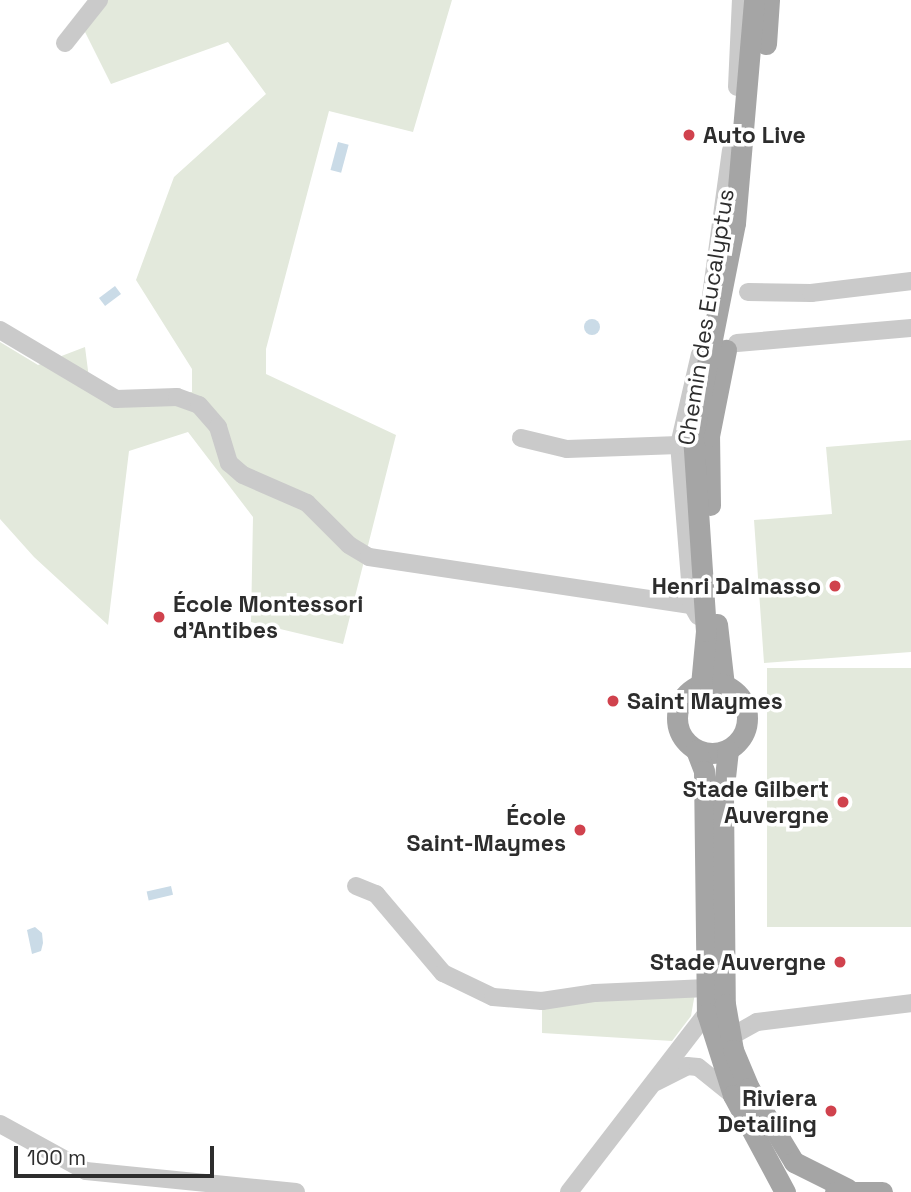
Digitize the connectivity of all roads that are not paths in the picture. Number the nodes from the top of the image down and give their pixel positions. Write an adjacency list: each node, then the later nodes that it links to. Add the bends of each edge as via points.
1 (99, 0): 5 (street)
2 (741, 0): 12 (street, Chemin des Eucalyptus, via 727,187 708,316)
3 (754, 0): 14 (main road, Chemin des Eucalyptus, via 735,223 694,435)
4 (769, 0): 16 (main road, Chemin des Eucalyptus, via 754,187 709,436)
5 (65, 43)
6 (911, 281): 7 (street, via 824,292)
7 (748, 292)
8 (911, 328): 10 (street)
9 (0, 330): 13 (street, via 116,399 177,397 199,405 218,427 229,463 243,475 307,503 349,545 369,557)
10 (737, 343)
11 (522, 438): 12 (street, via 567,449)
12 (680, 445): 13 (street, Chemin des Eucalyptus)
13 (692, 606): 14 (street, Chemin des Eucalyptus)
14 (706, 631): 15 (main road, Chemin des Eucalyptus)
15 (701, 685): 16 (main road); 17 (main road, via 682,699 678,710 680,733)
16 (724, 685): 18 (main road, via 747,710 744,733)
17 (696, 750): 18 (main road); 20 (main road, via 704,771)
18 (728, 750): 22 (main road)
19 (356, 886): 20 (street, via 376,894 443,972 493,997 542,1001 595,993)
20 (707, 988): 22 (main road)
21 (911, 1003): 23 (street)
22 (716, 1008): 23 (street); 24 (main road); 25 (street); 26 (main road)
23 (757, 1022): 24 (street)
24 (730, 1037): 28 (main road, via 749,1088 794,1162)
25 (645, 1090): 26 (street, via 687,1066 709,1072); 30 (street)
26 (733, 1096): 31 (main road)
27 (0, 1125): 29 (street, via 86,1171)
28 (841, 1190): 32 (main road)
29 (296, 1192)
30 (569, 1192)
31 (786, 1192)
32 (882, 1192)

